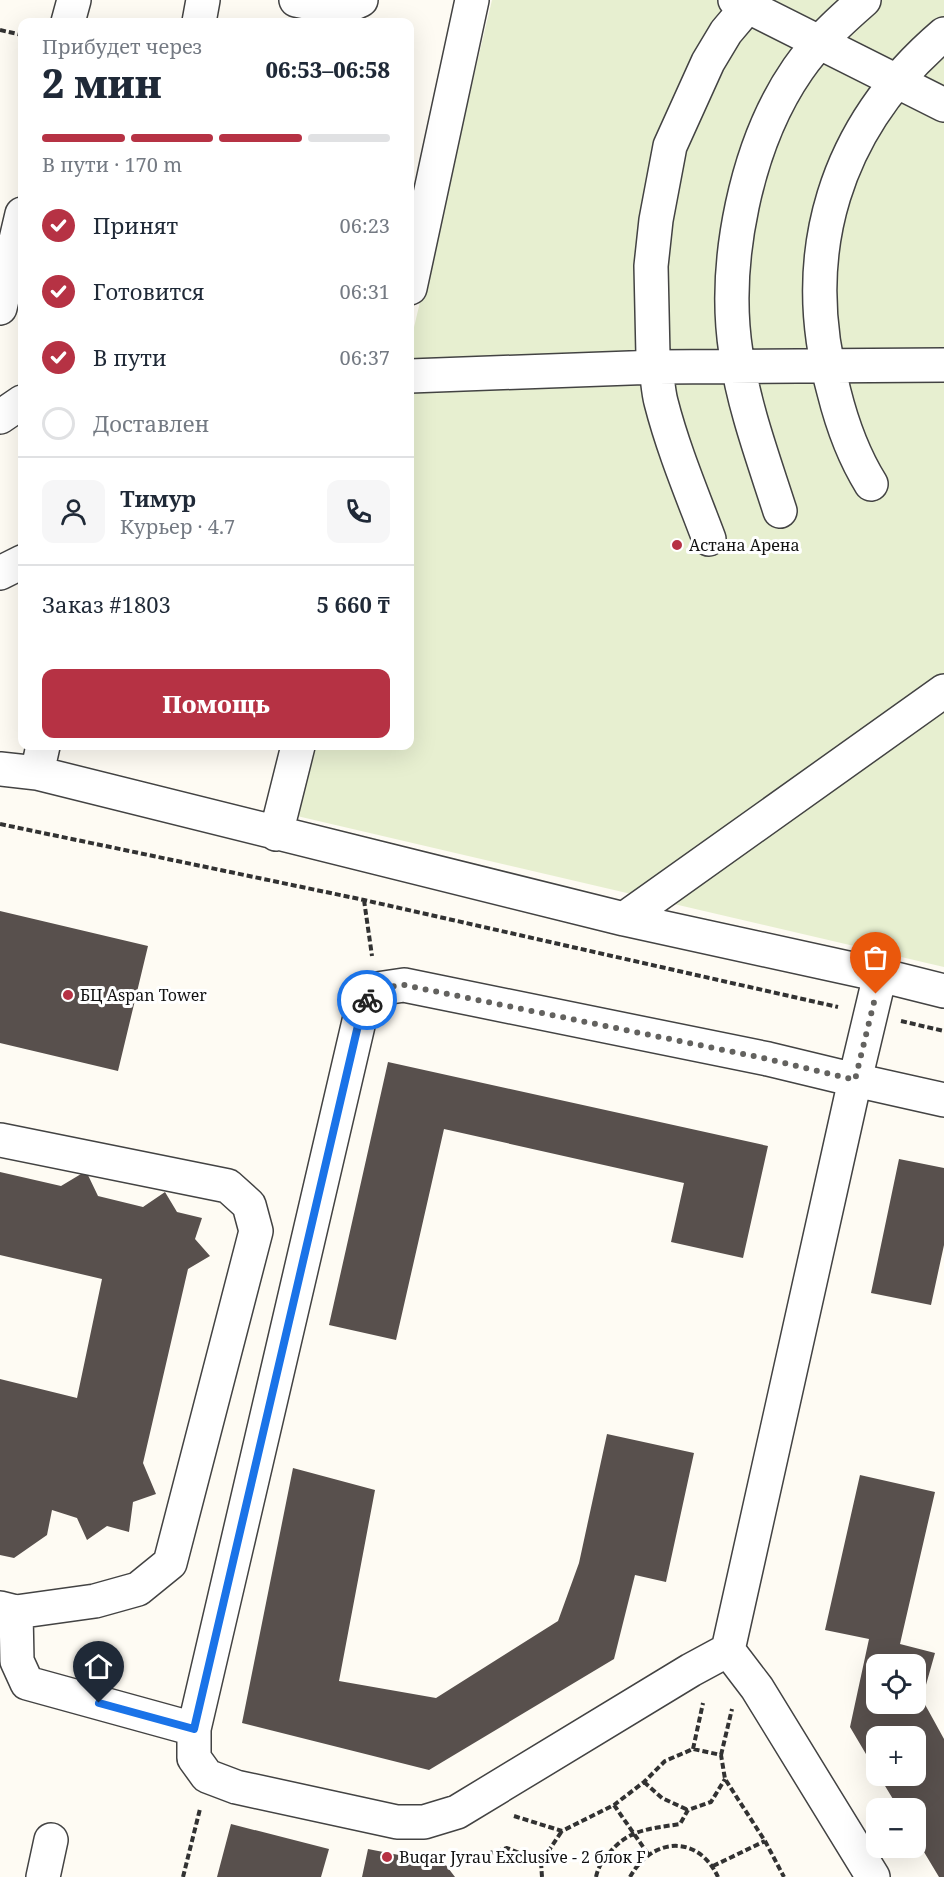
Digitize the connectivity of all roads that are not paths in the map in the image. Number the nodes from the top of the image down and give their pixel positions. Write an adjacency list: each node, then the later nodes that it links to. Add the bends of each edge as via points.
1 (74, 0): 8 (lane)
2 (203, 0): 9 (lane)
3 (296, 0): 4 (lane, via 341,9)
4 (361, 0)
5 (472, 0): 15 (lane)
6 (864, 0): 11 (lane)
7 (745, 2): 11 (lane); 19 (lane, via 708,62 670,146 651,266 651,324)
8 (69, 18)
9 (200, 18)
10 (944, 34): 12 (lane)
11 (820, 43): 12 (lane); 20 (lane, via 782,94 751,166 732,272)
12 (896, 82): 13 (lane); 17 (lane, via 855,142 834,192 820,273)
13 (944, 105)
14 (18, 231): 16 (lane)
15 (414, 269)
16 (0, 308)
17 (827, 365): 18 (lane); 20 (lane); 24 (lane, via 847,436)
18 (944, 365)
19 (657, 367): 20 (lane); 21 (lane); 26 (lane, via 660,399 671,438)
20 (738, 367): 25 (lane, via 747,412)
21 (414, 376)
22 (18, 405): 23 (lane)
23 (0, 417)
24 (871, 484)
25 (780, 510)
26 (709, 539)
27 (18, 564): 28 (lane)
28 (0, 573)
29 (944, 692): 34 (lane)
30 (297, 750): 33 (lane)
31 (40, 759): 32 (lane); 33 (lane)
32 (0, 769)
33 (276, 834): 34 (lane)
34 (624, 919): 35 (lane)
35 (880, 975): 36 (lane); 37 (lane)
36 (944, 991)
37 (855, 1080): 38 (lane); 41 (lane); 42 (lane, via 404,985 377,988 363,1004)
38 (944, 1100)
39 (0, 1140): 40 (lane, via 228,1186 249,1205 256,1231 170,1563 138,1588 95,1601)
40 (8, 1610): 42 (lane, via 17,1661 27,1683)
41 (728, 1650): 42 (lane, via 457,1812 424,1822 397,1822 236,1787 207,1776 194,1758); 45 (lane, via 758,1688)
42 (194, 1729)
43 (51, 1840): 44 (lane)
44 (43, 1877)
45 (873, 1877)

